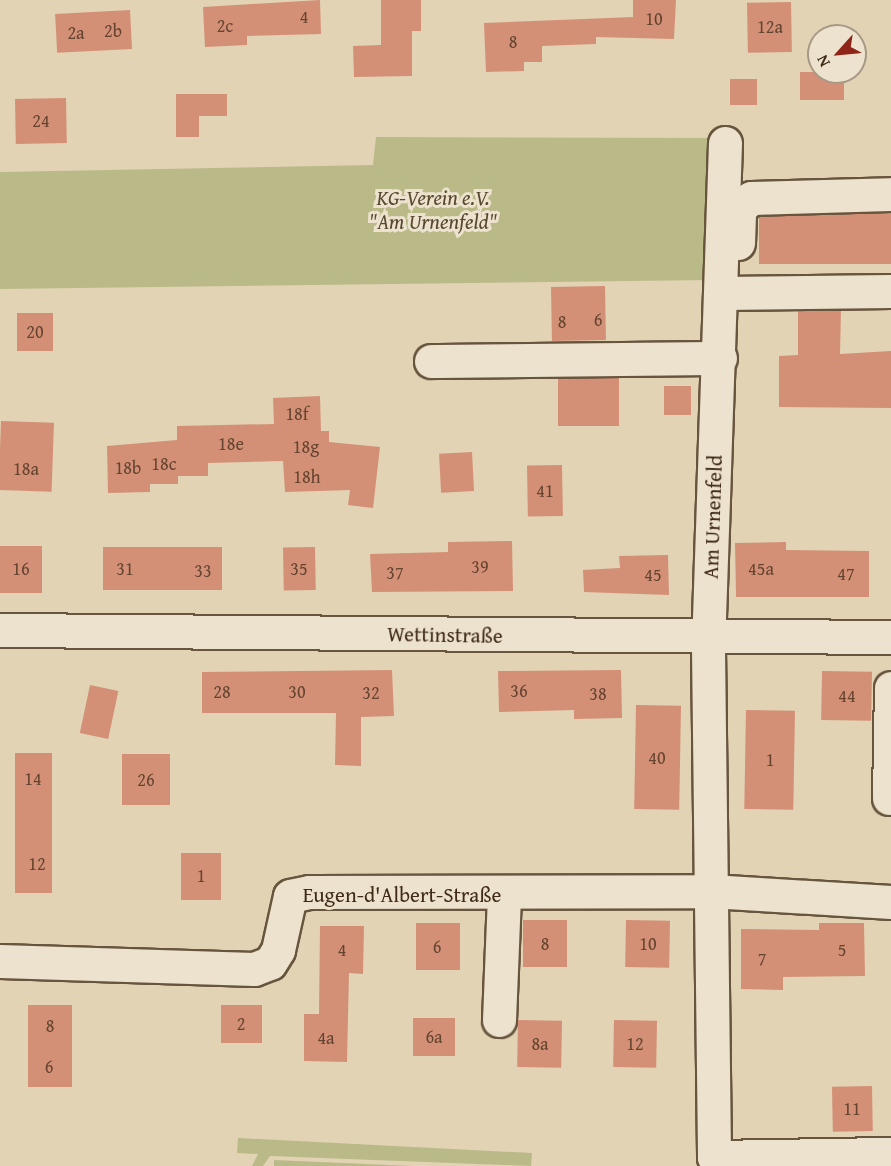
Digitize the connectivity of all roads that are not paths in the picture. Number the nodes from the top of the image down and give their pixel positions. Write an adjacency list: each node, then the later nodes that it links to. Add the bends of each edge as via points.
1 (725, 143): 4 (street, Am Urnenfeld)
2 (890, 194): 4 (street, via 751,198 739,209)
3 (891, 291): 4 (street)
4 (729, 293): 5 (street, Am Urnenfeld)
5 (720, 358): 6 (street); 9 (street, Am Urnenfeld)
6 (431, 361)
7 (0, 630): 9 (street, Wettinstraße)
8 (891, 637): 9 (street, Wettinstraße)
9 (708, 638): 12 (street, Am Urnenfeld)
10 (891, 688): 11 (street)
11 (889, 798)
12 (711, 891): 13 (street, Eugen-d'Albert-Straße); 14 (street, Eugen-d'Albert-Straße); 17 (street, via 714,1157)
13 (504, 894): 15 (street, Eugen-d'Albert-Straße, via 290,896 278,950 270,963 254,969); 16 (street)
14 (891, 902)
15 (0, 961)
16 (499, 1020)
17 (891, 1154)

